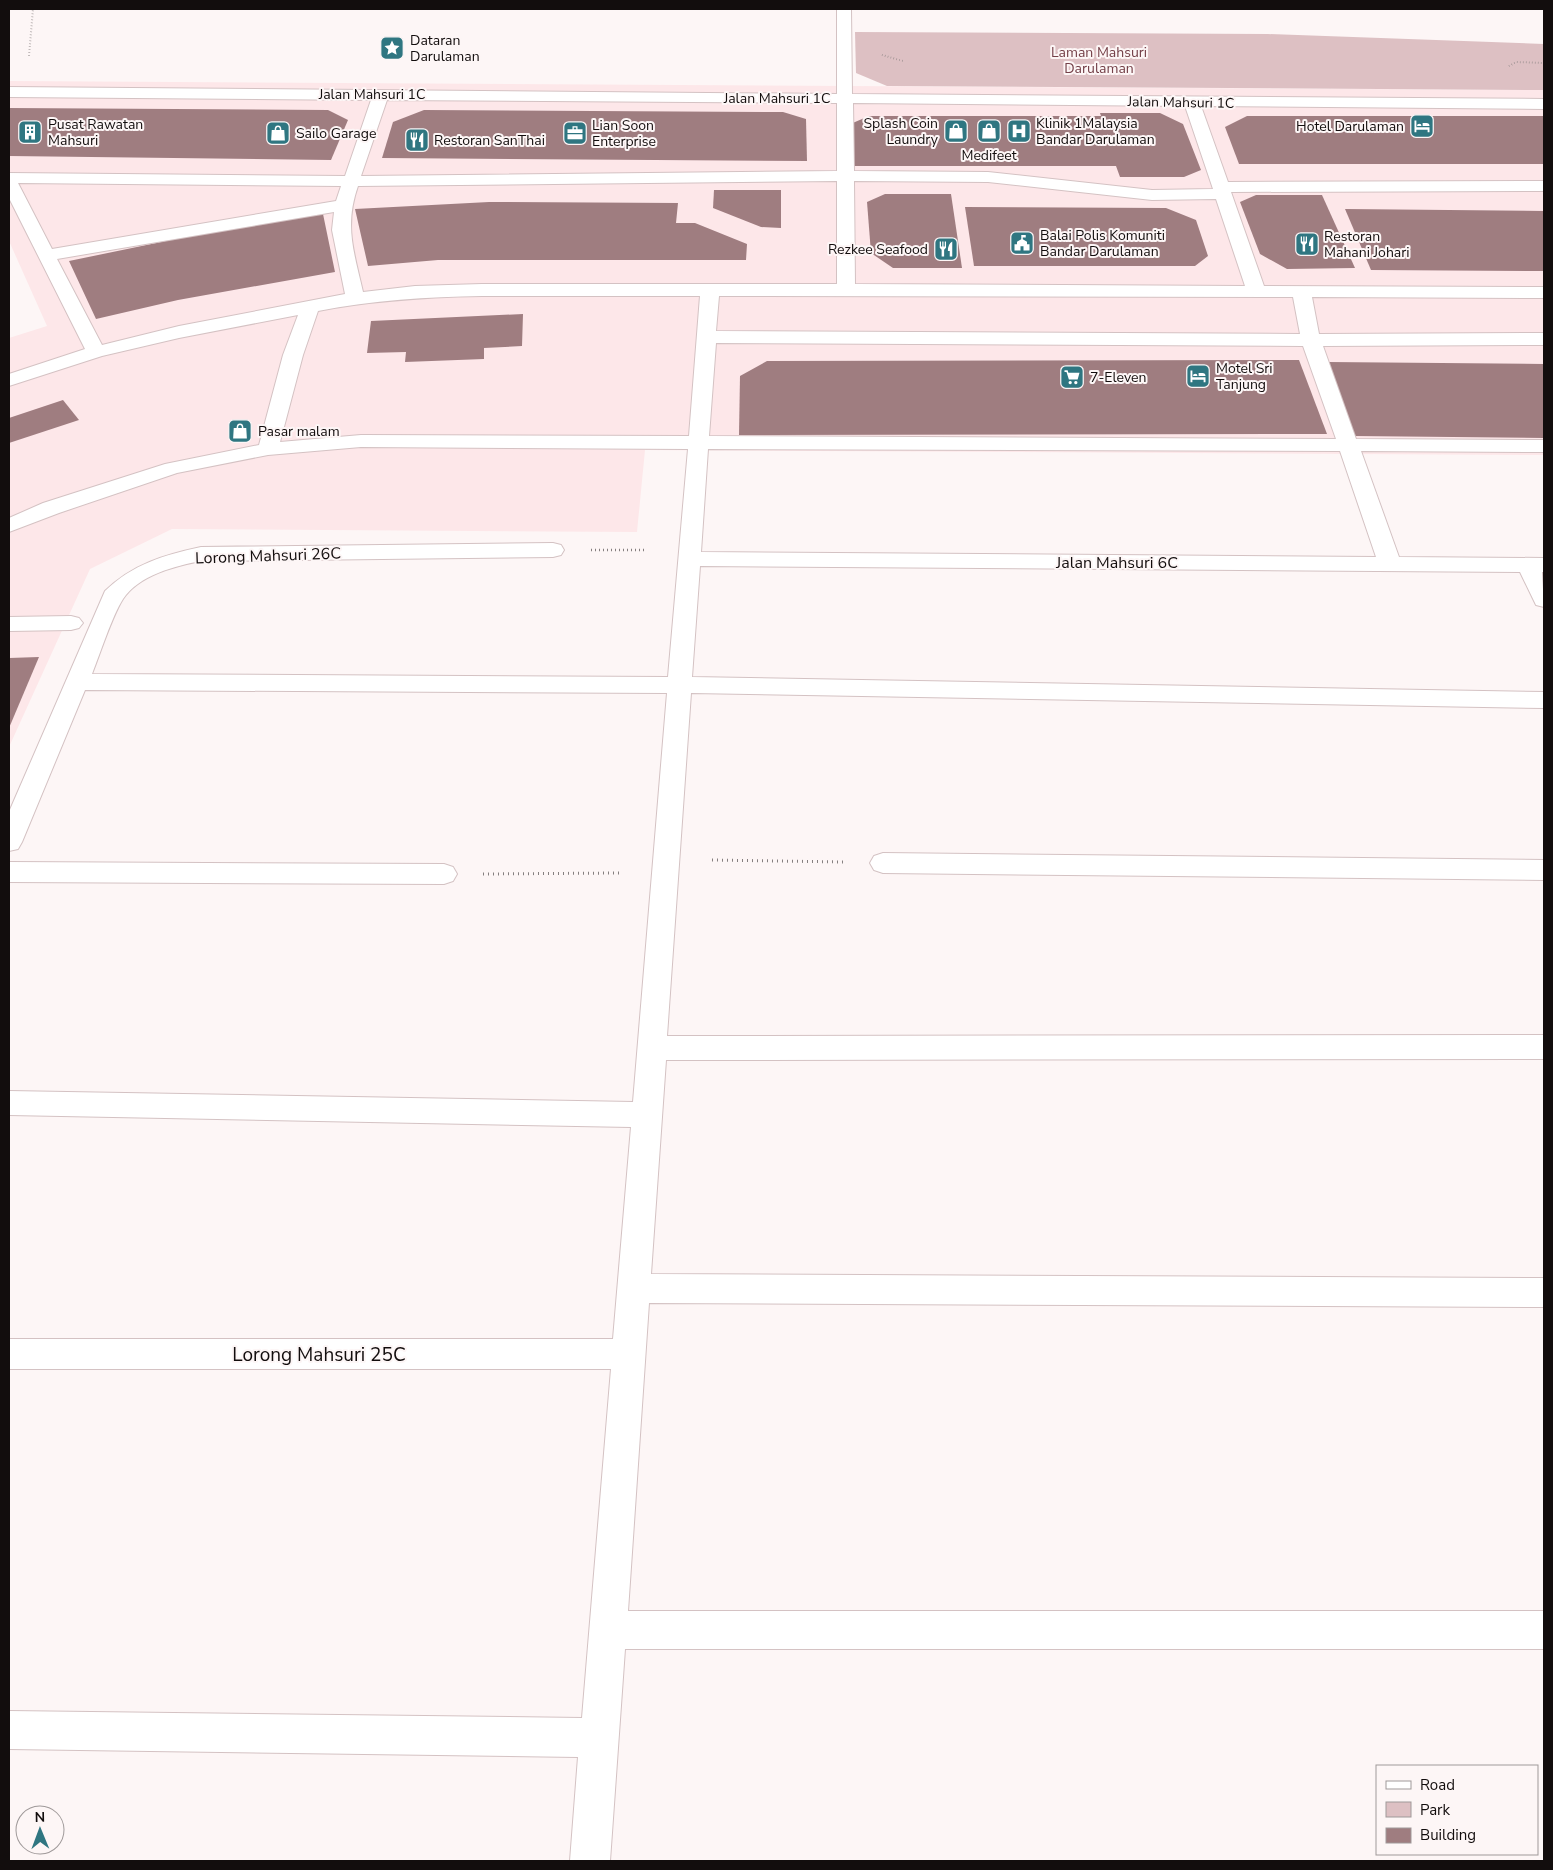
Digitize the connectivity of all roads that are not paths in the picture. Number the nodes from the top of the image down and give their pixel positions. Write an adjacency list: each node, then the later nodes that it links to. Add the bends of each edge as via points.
1 (844, 9): 4 (street)
2 (9, 92): 3 (street, Jalan Mahsuri 1C)
3 (381, 94): 4 (street, Jalan Mahsuri 1C); 9 (street)
4 (845, 98): 5 (street, Jalan Mahsuri 1C); 7 (street)
5 (1192, 102): 6 (street, Jalan Mahsuri 1C); 12 (street)
6 (1544, 104)
7 (846, 176): 9 (street); 12 (street, via 988,177 1152,195); 16 (street)
8 (9, 178): 9 (street)
9 (350, 181): 13 (street)
10 (9, 182): 14 (street)
11 (1544, 186): 12 (street)
12 (1222, 190): 17 (street)
13 (342, 205): 14 (street); 20 (street, via 341,230)
14 (46, 255): 25 (street)
15 (710, 290): 16 (street); 20 (street, via 482,290); 22 (street)
16 (846, 290): 17 (street)
17 (1256, 290): 18 (street)
18 (1301, 290): 19 (street); 24 (street)
19 (1544, 292)
20 (355, 298): 21 (street)
21 (310, 307): 25 (street); 30 (street, via 293,355)
22 (706, 337): 24 (street); 27 (street)
23 (1544, 339): 24 (street)
24 (1312, 340): 28 (street)
25 (96, 352): 26 (street)
26 (9, 380)
27 (698, 442): 28 (street); 30 (street, via 361,441); 33 (street)
28 (1346, 445): 29 (street); 34 (street)
29 (1544, 446)
30 (268, 449): 31 (street, via 172,468 51,508)
31 (9, 526)
32 (552, 550): 39 (street, Lorong Mahsuri 26C, via 201,554 170,560 145,570 113,596)
33 (690, 555): 34 (street, Jalan Mahsuri 6C); 40 (street)
34 (1390, 564): 35 (street, Jalan Mahsuri 6C)
35 (1536, 565): 36 (street)
36 (1544, 600)
37 (71, 623): 38 (street)
38 (9, 624)
39 (78, 682): 40 (street); 42 (street, Lorong Mahsuri 26C)
40 (679, 685): 41 (street); 48 (street)
41 (1544, 700)
42 (9, 842)
43 (883, 863): 44 (street)
44 (1544, 870)
45 (9, 872): 46 (street)
46 (444, 874)
47 (1544, 1047): 48 (street)
48 (652, 1048): 50 (street)
49 (9, 1103): 50 (street)
50 (646, 1115): 51 (street)
51 (634, 1288): 52 (street); 54 (street)
52 (1544, 1292)
53 (9, 1354): 54 (street, Lorong Mahsuri 25C)
54 (628, 1354): 55 (street)
55 (608, 1630): 56 (street); 58 (street)
56 (1544, 1630)
57 (9, 1730): 58 (street)
58 (598, 1738): 59 (street)
59 (590, 1861)

